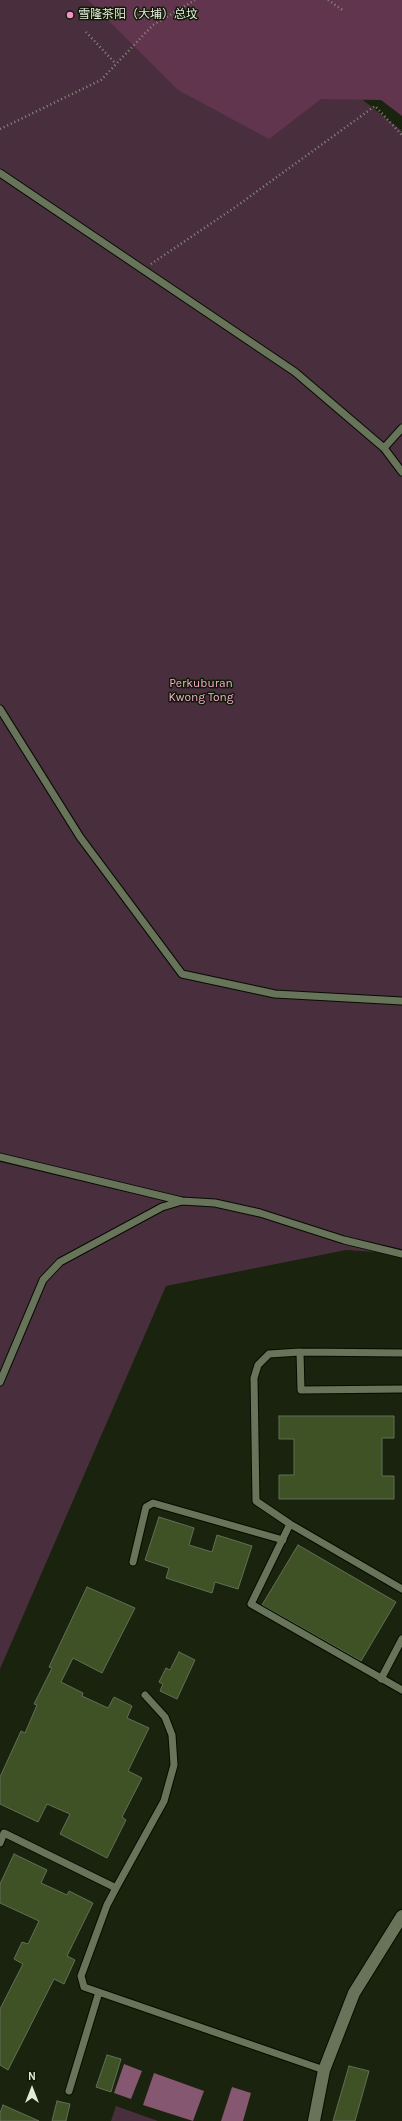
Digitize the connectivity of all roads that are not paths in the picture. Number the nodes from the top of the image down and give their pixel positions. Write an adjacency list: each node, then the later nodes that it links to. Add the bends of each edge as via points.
1 (0, 173): 3 (lane, via 295,372)
2 (402, 428): 3 (lane)
3 (384, 448): 4 (lane)
4 (402, 472)
5 (0, 709): 6 (lane, via 80,837 182,974 276,994)
6 (402, 1001)
7 (0, 1157): 8 (lane)
8 (182, 1201): 9 (lane, via 215,1203 260,1213 344,1240); 12 (lane, via 162,1207 60,1262 43,1280)
9 (402, 1254)
10 (300, 1352): 11 (lane); 13 (lane, via 301,1390); 14 (lane, via 269,1354 258,1365 254,1378 256,1501)
11 (402, 1353)
12 (0, 1382)
13 (402, 1389)
14 (290, 1524): 15 (lane); 17 (lane)
15 (283, 1540): 16 (lane, via 153,1503 146,1507); 19 (lane, via 251,1604)
16 (134, 1562)
17 (402, 1589)
18 (402, 1639): 19 (lane)
19 (381, 1678): 20 (lane)
20 (402, 1690)
21 (145, 1695): 23 (lane, via 165,1716 172,1735 174,1765 164,1801)
22 (0, 1843): 23 (lane, via 4,1834)
23 (116, 1888): 25 (lane, via 107,1905 81,1976 84,1987)
24 (402, 1916): 26 (street, via 354,1992)
25 (99, 1992): 26 (lane); 27 (lane)
26 (324, 2070): 28 (street)
27 (69, 2091)
28 (314, 2121)

